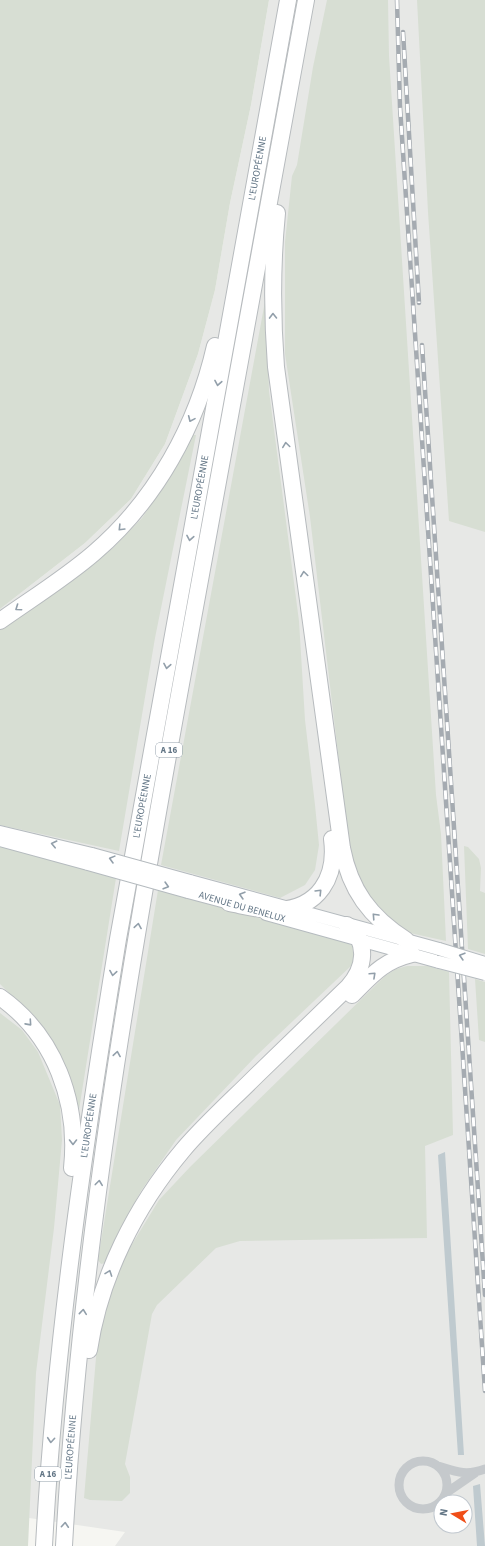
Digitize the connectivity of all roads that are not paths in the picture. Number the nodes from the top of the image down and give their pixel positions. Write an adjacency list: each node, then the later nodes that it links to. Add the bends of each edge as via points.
1 (287, 0): 5 (highway, one-way to 5, via 249,167 215,350 201,396 187,429 153,488 116,533 83,562); 19 (highway, L'EUROPÉENNE / A 16, one-way to 19, via 111,980 76,1210)
2 (306, 0): 23 (highway, L'EUROPÉENNE / A 16, one-way to 2, via 83,1310 117,1053 146,875)
3 (310, 0): 4 (highway, one-way to 3, via 277,373 273,295 278,201)
4 (307, 593): 11 (highway, one-way to 4, via 302,904 319,893 329,877 333,860 316,715); 14 (highway, one-way to 4, via 369,910 356,891 347,870)
5 (0, 621)
6 (0, 832): 8 (street, AVENUE DU BENELUX, one-way to 6)
7 (0, 840): 8 (street, AVENUE DU BENELUX)
8 (90, 859): 9 (street, AVENUE DU BENELUX, bridge)
9 (189, 886): 10 (street, AVENUE DU BENELUX); 11 (street, AVENUE DU BENELUX, one-way to 9)
10 (229, 903): 11 (highway, via 272,910); 13 (street, AVENUE DU BENELUX)
11 (289, 908): 12 (street, AVENUE DU BENELUX)
12 (347, 924): 13 (highway); 14 (street, AVENUE DU BENELUX)
13 (359, 940): 14 (street, AVENUE DU BENELUX); 18 (highway, via 362,961 355,979 190,1141)
14 (409, 947): 15 (street, AVENUE DU BENELUX, one-way to 14, bridge, via 439,949); 16 (street, AVENUE DU BENELUX, bridge, via 439,962); 18 (highway, one-way to 14, via 177,1166 373,975)
15 (485, 963)
16 (485, 974)
17 (0, 997): 19 (highway, one-way to 19, via 26,1019 48,1049 64,1086 72,1117 73,1153 65,1232)
18 (147, 1200): 23 (highway, one-way to 18, via 96,1314 117,1254)
19 (55, 1401): 24 (highway, L'EUROPÉENNE / A 16, one-way to 24)
20 (437, 1465): 21 (street, via 464,1473); 22 (street, via 447,1482); 22 (street, via 422,1460 409,1464 399,1478 399,1491 408,1504 414,1508 424,1509 436,1505)
21 (481, 1471): 22 (street)
22 (446, 1493)
23 (67, 1504): 25 (highway, L'EUROPÉENNE / A 16, one-way to 23)
24 (44, 1546)
25 (64, 1546)

